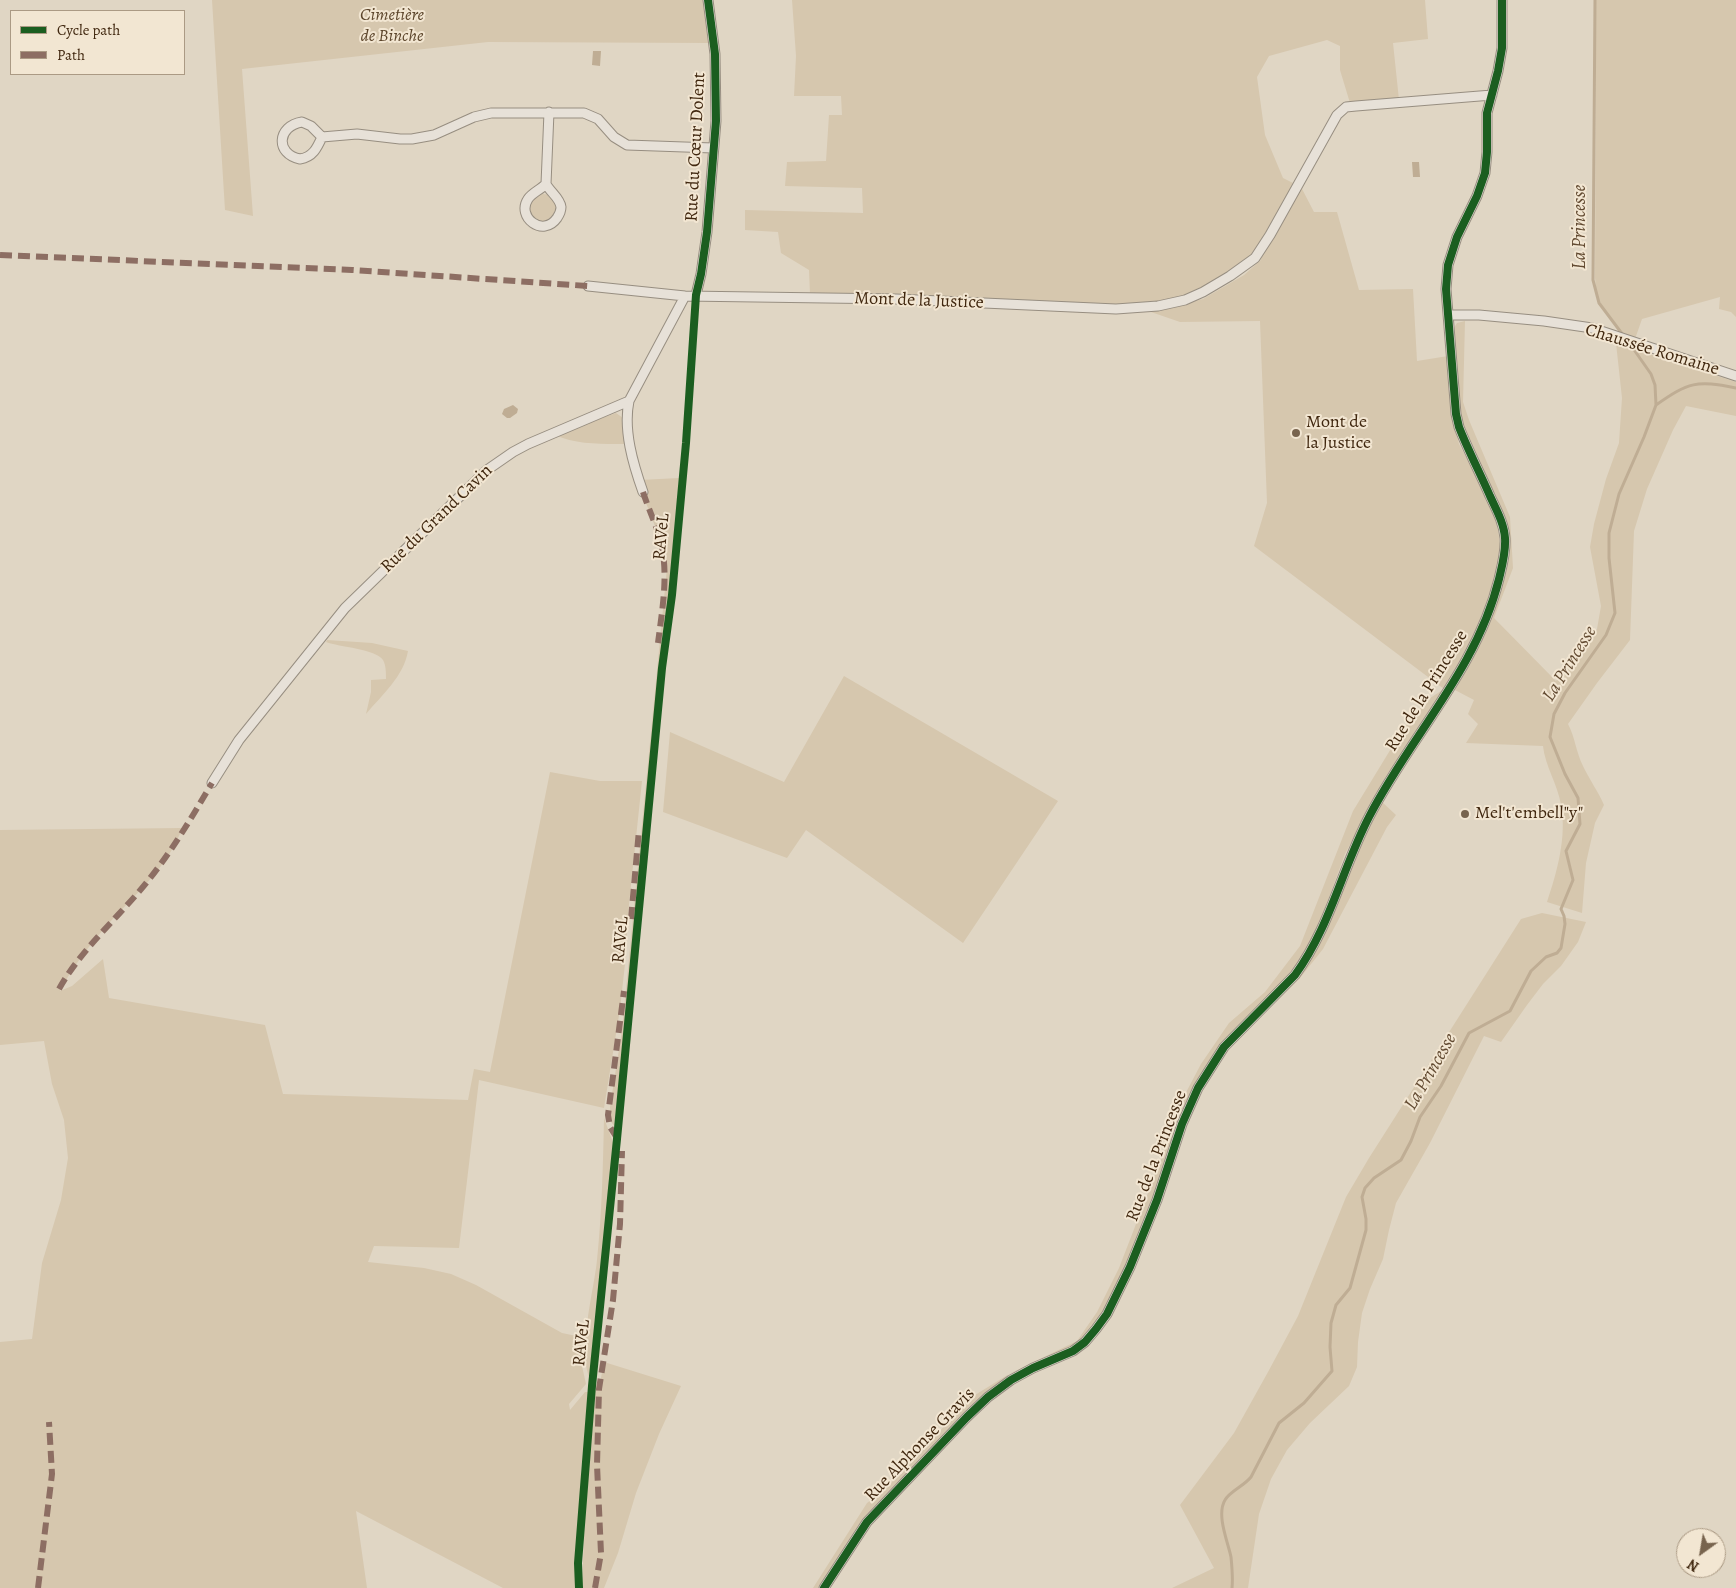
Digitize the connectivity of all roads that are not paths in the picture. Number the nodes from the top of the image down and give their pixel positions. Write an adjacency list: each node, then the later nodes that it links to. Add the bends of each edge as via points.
1 (708, 0): 6 (street, Rue du Cœur Dolent, via 716,54)
2 (1502, 0): 3 (street, Rue de la Princesse, via 1502,48)
3 (1492, 95): 9 (street, Mont de la Justice, via 1342,109 1255,258 1230,276 1185,300 1116,309 896,299); 11 (street, Rue de la Princesse, via 1487,113 1482,184 1457,237 1448,265)
4 (549, 112): 5 (street, via 491,113 434,135 412,139 357,134); 6 (street, via 589,114 598,118 614,137 627,145); 7 (street)
5 (322, 137): 5 (street, via 302,122 286,130 282,142 290,155 300,159 311,155)
6 (713, 148): 9 (street, Rue du Cœur Dolent, via 707,232)
7 (546, 184): 7 (street, via 530,196 525,208 529,220 542,227 553,223 561,207)
8 (588, 286): 10 (street)
9 (696, 295): 10 (street)
10 (685, 296): 13 (street)
11 (1448, 315): 12 (street, Chaussée Romaine, via 1480,315 1592,328); 16 (street, Rue de la Princesse, via 1459,427 1497,510 1505,538 1495,596 1466,662 1400,762 1368,818 1303,964 1224,1047 1198,1088 1130,1267)
12 (1736, 376)
13 (629, 400): 14 (street, via 627,416 631,446); 15 (street, Rue du Grand Cavin, via 528,444 487,470 345,608 239,740)
14 (643, 492)
15 (212, 783)
16 (1090, 1337): 17 (street, Rue Alphonse Gravis, via 1073,1350 1011,1380 974,1410 870,1518)
17 (824, 1588)

